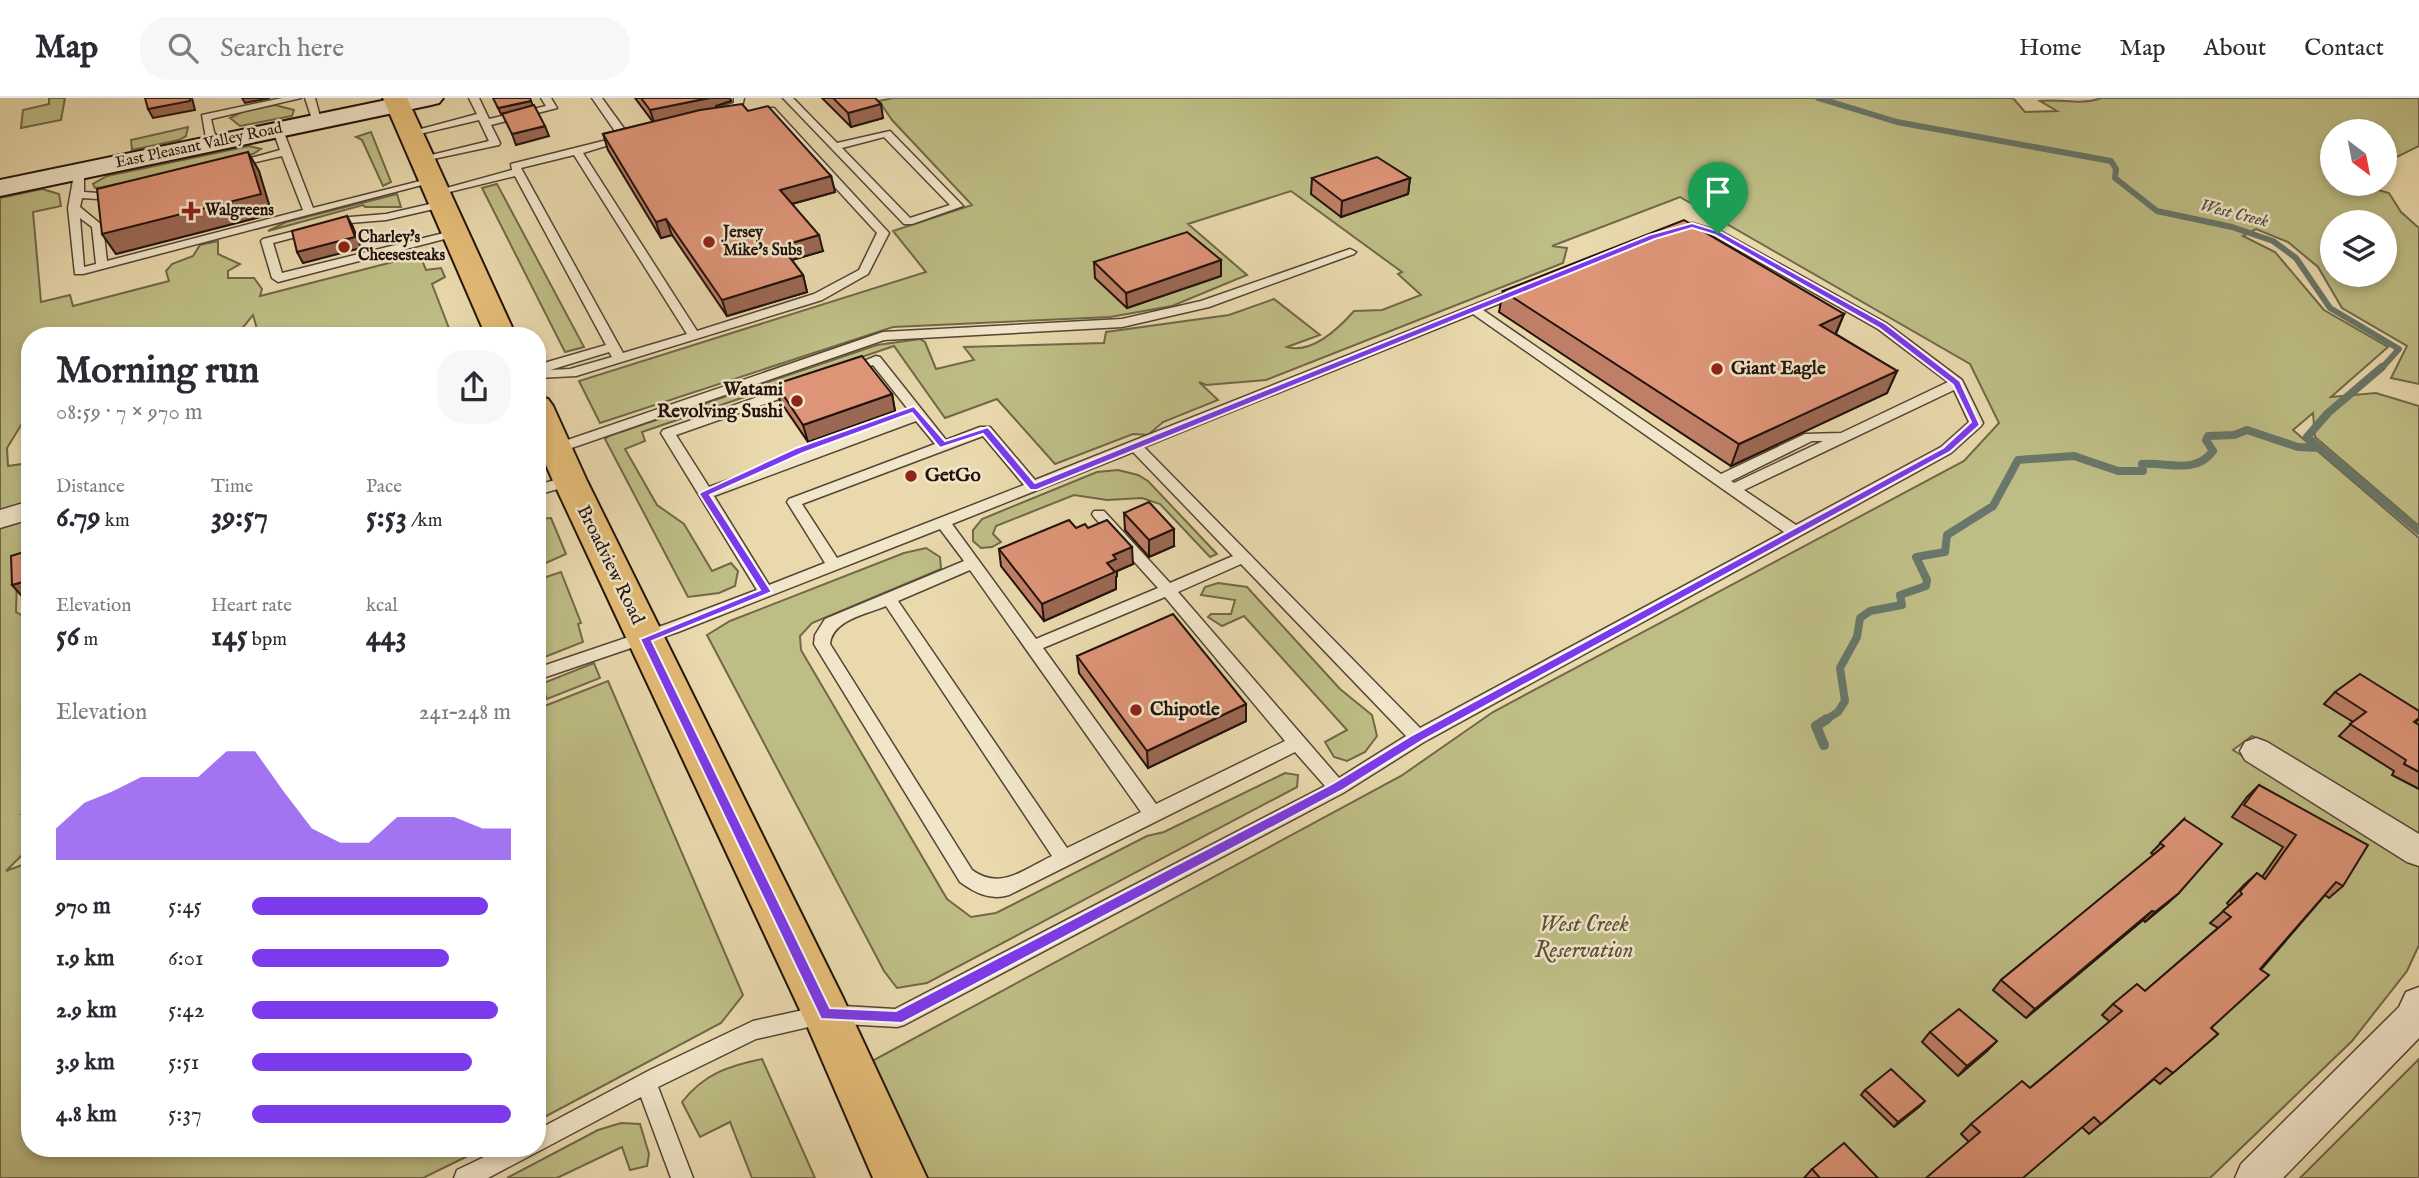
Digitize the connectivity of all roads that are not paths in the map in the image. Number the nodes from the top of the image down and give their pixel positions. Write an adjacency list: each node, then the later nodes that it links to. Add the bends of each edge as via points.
1 (296, 98): 19 (lane, via 223,109 206,117)
2 (431, 98): 9 (main road, East Pleasant Valley Road)
3 (474, 98): 14 (lane)
4 (547, 98): 14 (lane, via 552,108)
5 (597, 98): 17 (lane)
6 (739, 98): 13 (lane, via 739,105 715,115)
7 (760, 98): 11 (lane)
8 (788, 98): 20 (lane)
9 (397, 102): 10 (main road, East Pleasant Valley Road); 16 (main road)
10 (314, 110): 18 (main road, East Pleasant Valley Road)
11 (770, 110): 12 (lane); 37 (lane, via 883,233 863,272 818,297)
12 (757, 112)
13 (744, 114)
14 (484, 120): 16 (lane); 25 (lane, via 495,143)
15 (647, 130): 17 (lane)
16 (411, 133): 25 (main road)
17 (623, 135): 21 (lane)
18 (282, 141): 19 (main road, East Pleasant Valley Road); 22 (lane); 29 (lane)
19 (212, 144): 24 (main road, East Pleasant Valley Road)
20 (835, 147): 20 (lane, via 908,222 957,206 886,133)
21 (577, 151): 23 (lane, via 515,166); 37 (lane)
22 (227, 166)
23 (518, 172): 25 (lane); 38 (lane)
24 (78, 183): 26 (main road, East Pleasant Valley Road); 27 (lane, via 99,196); 28 (lane)
25 (434, 184): 29 (lane); 30 (main road); 30 (lane, via 386,217 350,220 267,241 278,278)
26 (0, 188)
27 (124, 190)
28 (74, 208): 33 (lane, via 97,226); 33 (lane, via 79,272)
29 (309, 212): 33 (lane)
30 (456, 233): 36 (main road)
31 (1666, 233): 42 (lane, via 1692,226 1718,234 1882,326)
32 (1350, 252): 47 (lane, via 1205,304 1122,323 883,336)
33 (102, 266)
34 (1538, 284): 35 (lane)
35 (1474, 309): 46 (lane); 48 (lane)
36 (497, 327)
37 (694, 336): 38 (lane)
38 (616, 353): 39 (lane, via 571,373)
39 (546, 372)
40 (840, 373): 43 (lane, via 876,360)
41 (816, 381): 50 (lane, via 668,433)
42 (1957, 383): 48 (lane, via 1848,437 1810,437); 55 (lane, via 1976,423 1960,438)
43 (917, 412): 45 (lane); 50 (lane)
44 (546, 446): 47 (main road, Broadview Road)
45 (943, 446): 49 (lane, via 985,430); 58 (lane, via 794,502)
46 (1136, 447): 49 (lane); 56 (lane)
47 (551, 468): 62 (main road, Broadview Road)
48 (1726, 485): 55 (lane)
49 (1033, 487): 54 (lane)
50 (704, 494): 60 (lane)
51 (21, 513): 53 (street)
52 (1099, 514): 59 (lane)
53 (0, 519)
54 (944, 523): 57 (lane); 58 (lane)
55 (1795, 532): 65 (lane)
56 (1244, 557): 59 (lane); 65 (lane)
57 (973, 563): 61 (lane); 63 (lane)
58 (834, 565): 60 (lane)
59 (1168, 590): 63 (lane); 66 (lane)
60 (766, 592): 62 (lane)
61 (889, 599): 71 (lane); 71 (lane, via 831,623 822,644 966,876 981,887 1002,889)
62 (646, 639): 64 (lane); 73 (main road, Broadview Road)
63 (1033, 646): 69 (lane)
64 (546, 670)
65 (1418, 737): 68 (lane)
66 (1297, 743): 68 (lane); 69 (lane)
67 (2256, 751): 70 (street)
68 (1336, 788): 73 (lane, via 897,1018)
69 (1153, 814): 71 (lane)
70 (2419, 852)
71 (1063, 858)
72 (2419, 1004): 80 (street, via 2412,1019)
73 (826, 1014): 74 (lane, via 753,1030); 79 (main road, Broadview Road)
74 (646, 1083): 75 (lane); 77 (lane)
75 (546, 1137)
76 (508, 1157): 78 (lane)
77 (678, 1176)
78 (465, 1178)
79 (900, 1178)
80 (2255, 1178)

